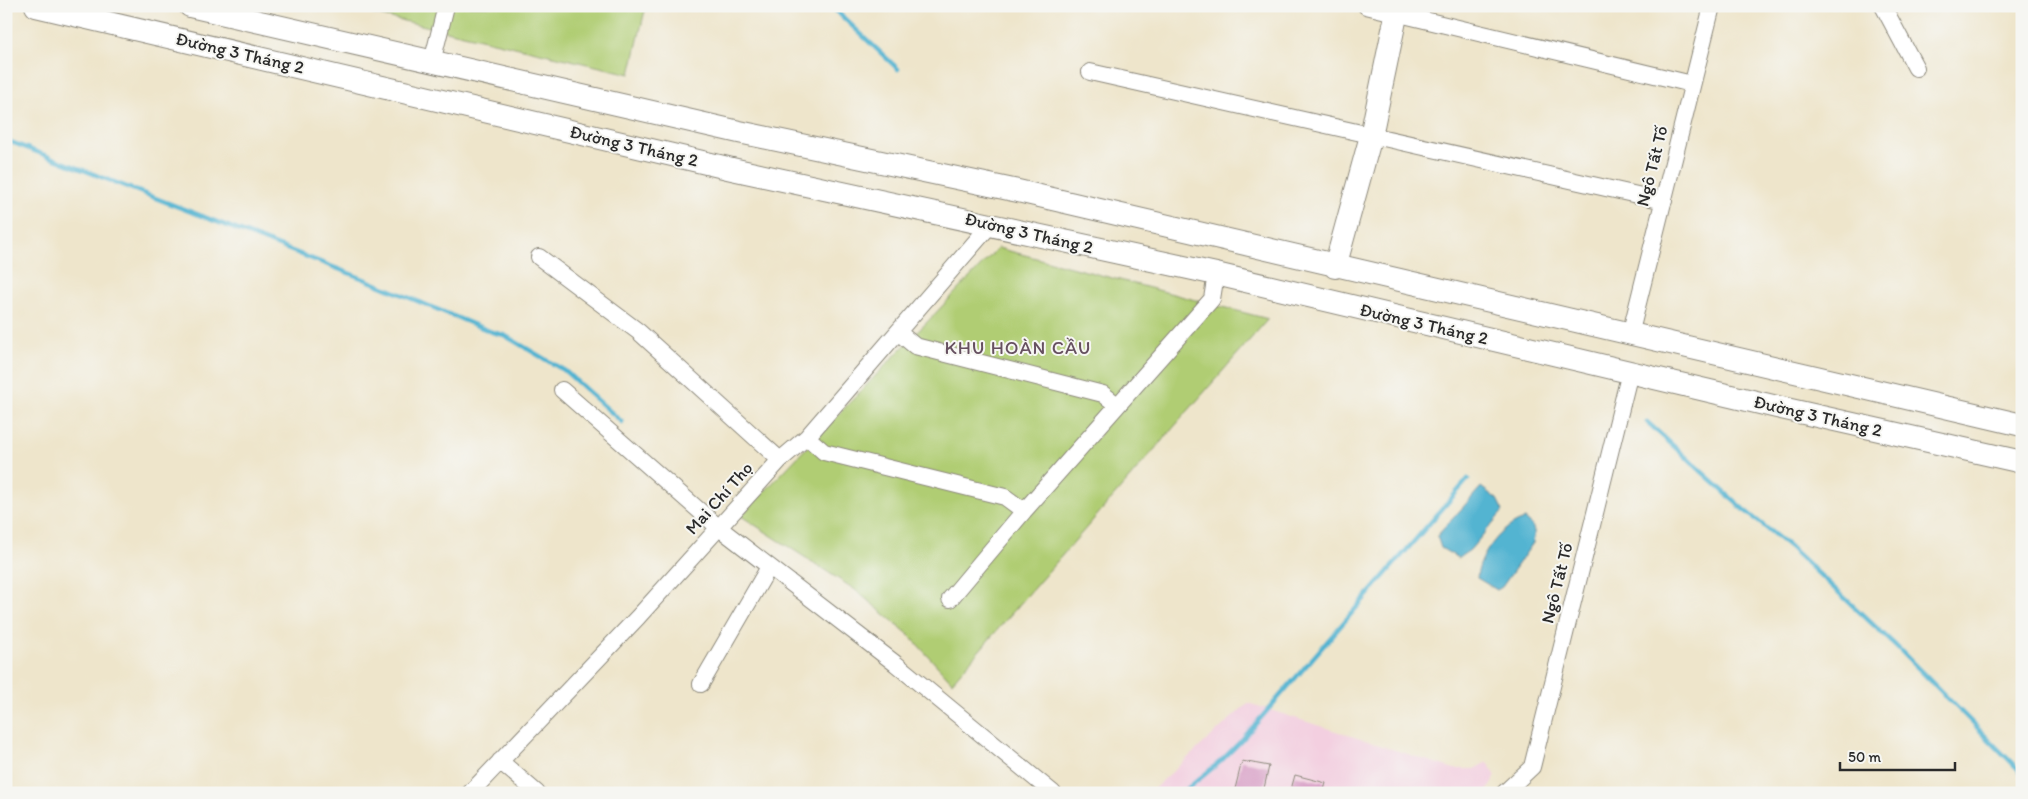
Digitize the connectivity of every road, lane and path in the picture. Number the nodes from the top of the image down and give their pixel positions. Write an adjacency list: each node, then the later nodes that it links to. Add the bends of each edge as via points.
1 (36, 6): 8 (main road, Đường 3 Tháng 2)
2 (190, 6): 9 (main road, Đường 3 Tháng 2)
3 (446, 6): 9 (street)
4 (1366, 6): 7 (street)
5 (1712, 6): 12 (street, Ngô Tất Tố)
6 (1882, 6): 10 (street)
7 (1398, 10): 12 (street); 14 (main road)
8 (124, 16): 15 (main road, Đường 3 Tháng 2)
9 (432, 62): 13 (main road, Đường 3 Tháng 2)
10 (1916, 68)
11 (1090, 72): 14 (street)
12 (1692, 84): 16 (street, Ngô Tất Tố)
13 (739, 132): 15 (main road); 19 (main road, Đường 3 Tháng 2, via 1018,191)
14 (1371, 136): 16 (street); 19 (main road)
15 (732, 169): 17 (main road, Đường 3 Tháng 2)
16 (1664, 201): 22 (street, Ngô Tất Tố)
17 (991, 224): 20 (main road, Đường 3 Tháng 2); 21 (street, Mai Chí Thọ)
18 (539, 257): 28 (street, via 639,332)
19 (1335, 267): 22 (main road, Đường 3 Tháng 2)
20 (1216, 274): 23 (main road, Đường 3 Tháng 2); 25 (street, via 1212,299)
21 (898, 332): 25 (street, via 915,346 1103,394); 27 (street, Mai Chí Thọ)
22 (1630, 335): 26 (main road, Đường 3 Tháng 2)
23 (1630, 372): 29 (main road, Đường 3 Tháng 2); 39 (street, Ngô Tất Tố, via 1532,767)
24 (562, 390): 31 (street)
25 (1117, 405): 30 (street)
26 (2022, 425)
27 (807, 437): 28 (street, Mai Chí Thọ); 30 (street, via 824,452 1004,497)
28 (780, 460): 31 (street, Mai Chí Thọ)
29 (2022, 462)
30 (1024, 511): 33 (street)
31 (718, 527): 32 (street); 35 (street, Mai Chí Thọ, via 638,617)
32 (770, 566): 34 (street); 38 (street)
33 (950, 599)
34 (701, 684)
35 (500, 762): 36 (street, Mai Chí Thọ); 37 (street)
36 (470, 793)
37 (537, 793)
38 (1053, 793)
39 (1504, 793)

